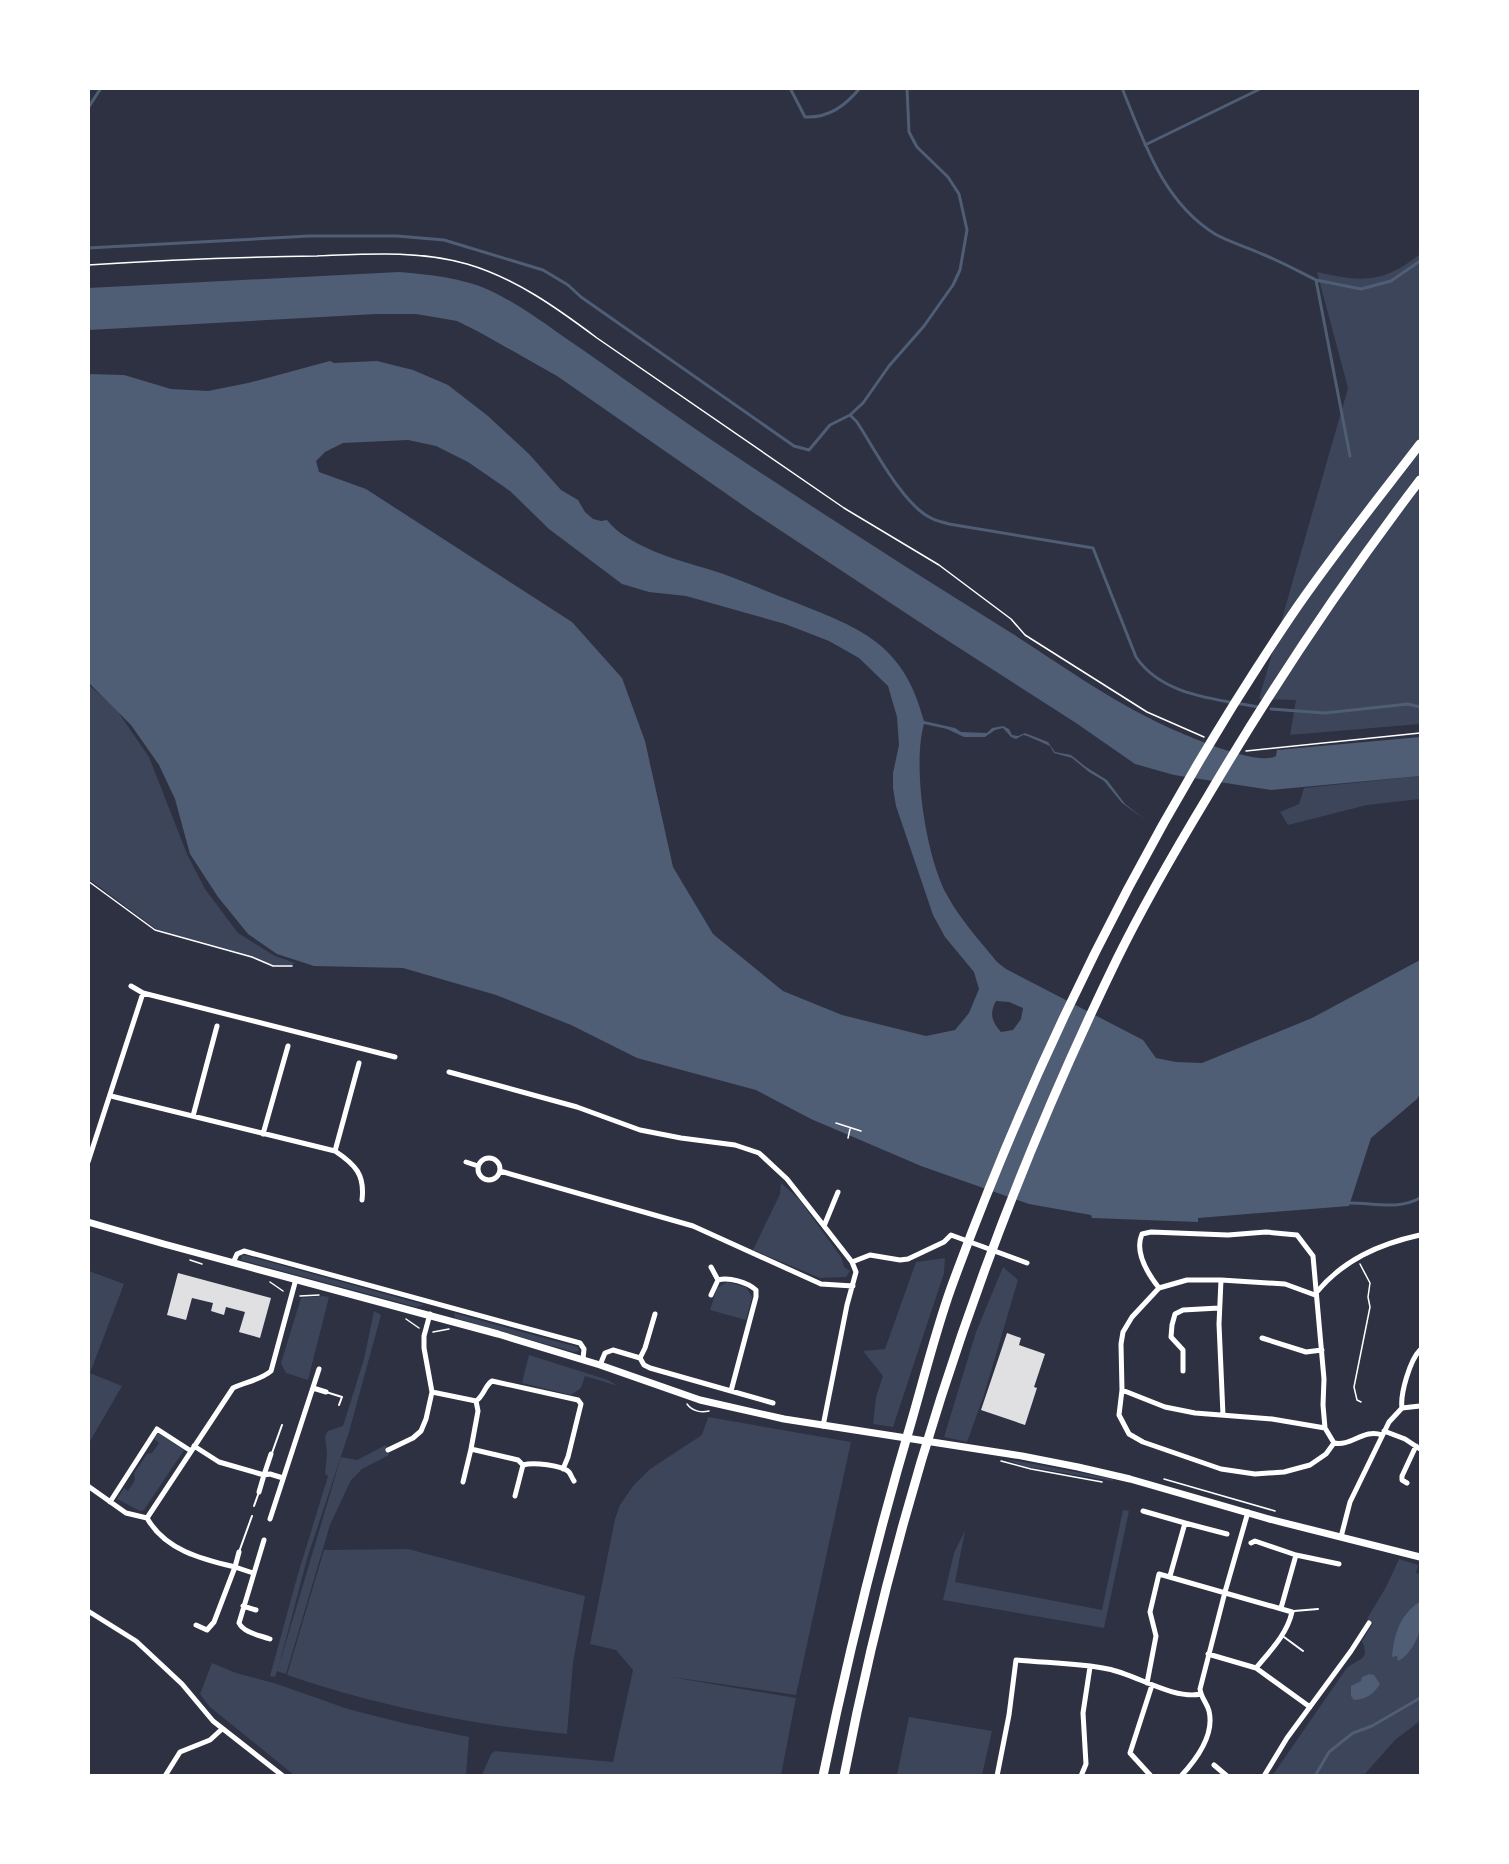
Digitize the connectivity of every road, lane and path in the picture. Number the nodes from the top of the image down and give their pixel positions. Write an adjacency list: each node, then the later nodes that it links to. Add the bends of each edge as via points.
1 (88, 265): 5 (path, via 397,254 437,256 497,275 560,310 844,508 939,566 1011,619 1025,635 1147,712)
2 (1420, 444): 139 (highway, via 1293,613 1220,727 1159,832 1054,1039 950,1293 894,1479)
3 (1420, 480): 140 (highway, via 1314,625 1181,841 1118,958 1036,1137 993,1245 936,1410 856,1711)
4 (1420, 733): 6 (path)
5 (1203, 737)
6 (1247, 751)
7 (88, 881): 8 (path, via 155,930 273,966)
8 (292, 966)
9 (131, 986): 10 (street)
10 (143, 993): 13 (street); 16 (street)
11 (217, 1026): 17 (street)
12 (288, 1046): 21 (street)
13 (395, 1057)
14 (359, 1063): 23 (street)
15 (449, 1072): 31 (street, via 577,1107 640,1130 735,1145 759,1153 787,1179)
16 (111, 1096): 17 (street); 24 (street)
17 (193, 1116): 21 (street)
18 (836, 1123): 19 (path)
19 (850, 1128): 20 (path); 22 (path)
20 (861, 1131)
21 (263, 1134): 23 (street)
22 (848, 1138)
23 (335, 1151): 29 (street, via 360,1174)
24 (88, 1162)
25 (466, 1162): 26 (street)
26 (478, 1166): 27 (street, via 485,1158 492,1158); 27 (street, via 479,1174 488,1180 496,1178)
27 (500, 1171): 42 (street, via 693,1226 821,1284)
28 (838, 1192): 31 (street)
29 (362, 1200)
30 (88, 1222): 35 (street)
31 (824, 1226): 34 (street)
32 (1420, 1234): 33 (street)
33 (1357, 1258): 47 (street, via 1336,1272); 69 (path, via 1370,1283 1370,1307 1354,1387 1357,1400)
34 (852, 1262): 36 (street, via 870,1255 908,1259 951,1235); 42 (street)
35 (233, 1263): 38 (street); 58 (street, via 237,1254 244,1251 345,1278 579,1343 585,1349)
36 (1027, 1263)
37 (711, 1267): 39 (street)
38 (296, 1279): 45 (street); 49 (street)
39 (718, 1280): 46 (street); 64 (street, via 727,1278 756,1290)
40 (1221, 1280): 43 (street, via 1187,1280); 47 (street, via 1285,1284); 48 (street)
41 (269, 1281): 45 (path, via 281,1291)
42 (853, 1286): 77 (street)
43 (1159, 1288): 47 (street, via 1144,1266 1142,1234 1266,1232 1297,1235 1313,1256); 63 (street, via 1123,1332)
44 (324, 1293): 45 (path)
45 (293, 1294): 82 (street, via 271,1371 233,1388)
46 (711, 1294)
47 (1315, 1295): 55 (street)
48 (1219, 1308): 61 (street, via 1175,1314 1171,1337 1183,1350); 75 (street)
49 (430, 1314): 53 (street); 58 (street)
50 (655, 1314): 57 (street)
51 (403, 1316): 53 (path)
52 (454, 1328): 53 (path)
53 (426, 1330): 66 (street, via 424,1348)
54 (1262, 1338): 55 (street, via 1306,1352)
55 (1322, 1350): 78 (street)
56 (1420, 1350): 73 (street, via 1413,1359)
57 (640, 1358): 59 (street, via 611,1350 605,1353); 64 (street, via 650,1368)
58 (583, 1359): 59 (street)
59 (600, 1365): 77 (street, via 700,1400)
60 (319, 1369): 62 (street)
61 (1183, 1371)
62 (313, 1388): 65 (street); 90 (street)
63 (1122, 1390): 75 (street, via 1165,1407); 80 (street, via 1119,1415 1129,1434 1231,1472 1268,1474 1297,1470 1318,1461)
64 (731, 1391): 70 (street)
65 (326, 1392): 71 (lane, via 342,1397)
66 (432, 1392): 67 (street); 84 (street, via 421,1431)
67 (476, 1401): 83 (street, via 478,1411); 88 (street, via 492,1381 578,1400 581,1404)
68 (679, 1401): 74 (path)
69 (1362, 1402)
70 (773, 1403)
71 (339, 1405)
72 (1420, 1406): 73 (street)
73 (1402, 1408): 79 (street)
74 (705, 1412)
75 (1222, 1415): 78 (street)
76 (282, 1425): 85 (lane)
77 (823, 1426): 101 (street, via 1078,1467)
78 (1325, 1428): 80 (street)
79 (1383, 1433): 80 (street, via 1371,1432); 81 (street); 107 (street, via 1350,1502)
80 (1334, 1443)
81 (1418, 1447): 94 (street, via 1402,1476)
82 (193, 1448): 89 (street, via 219,1462); 98 (street, via 158,1429); 103 (street)
83 (471, 1449): 87 (street, via 518,1460); 92 (street)
84 (388, 1450)
85 (272, 1454): 89 (street)
86 (996, 1461): 93 (path)
87 (524, 1465): 88 (street, via 532,1462); 97 (street)
88 (563, 1469): 91 (street)
89 (264, 1475): 90 (street); 96 (street)
90 (283, 1478): 104 (street)
91 (574, 1481)
92 (463, 1482)
93 (1104, 1482)
94 (1407, 1483)
95 (88, 1486): 98 (street)
96 (259, 1492): 99 (lane)
97 (515, 1496)
98 (110, 1502): 103 (street, via 126,1513)
99 (254, 1506)
100 (1143, 1511): 105 (street)
101 (1248, 1512): 107 (street); 117 (street)
102 (252, 1516): 110 (lane)
103 (147, 1518): 114 (street, via 169,1544)
104 (270, 1519)
105 (1185, 1523): 106 (street); 116 (street)
106 (1227, 1534)
107 (1341, 1537): 112 (street)
108 (264, 1540): 115 (street)
109 (1251, 1543): 111 (street)
110 (239, 1552): 114 (street)
111 (1296, 1555): 113 (street); 119 (street)
112 (1420, 1557)
113 (1339, 1564)
114 (235, 1568): 115 (street); 125 (street, via 214,1622 207,1630)
115 (253, 1574): 118 (street)
116 (1170, 1576): 117 (street); 132 (street, via 1159,1574 1150,1612 1156,1636)
117 (1225, 1592): 119 (street); 129 (street)
118 (243, 1606): 121 (street); 127 (street, via 239,1618 242,1628)
119 (1281, 1608): 123 (street)
120 (1317, 1609): 123 (lane)
121 (256, 1610)
122 (88, 1611): 135 (street, via 136,1641)
123 (1292, 1612): 126 (street)
124 (1369, 1623): 134 (street)
125 (196, 1625)
126 (1283, 1636): 128 (lane); 131 (street)
127 (270, 1639)
128 (1303, 1651)
129 (1208, 1654): 131 (street); 133 (street)
130 (1090, 1667): 132 (street, via 1111,1669); 141 (street, via 1016,1660); 142 (street, via 1083,1713 1086,1764)
131 (1256, 1668): 134 (street)
132 (1149, 1684): 133 (street, via 1193,1696); 143 (street, via 1130,1753)
133 (1201, 1694): 144 (street, via 1209,1711 1208,1733 1200,1753)
134 (1310, 1707): 146 (street)
135 (222, 1729): 137 (street, via 210,1740 180,1752); 138 (street)
136 (1214, 1765): 145 (street)
137 (165, 1776)
138 (283, 1776)
139 (823, 1776)
140 (844, 1776)
141 (997, 1776)
142 (1081, 1776)
143 (1151, 1776)
144 (1181, 1776)
145 (1227, 1776)
146 (1264, 1776)

